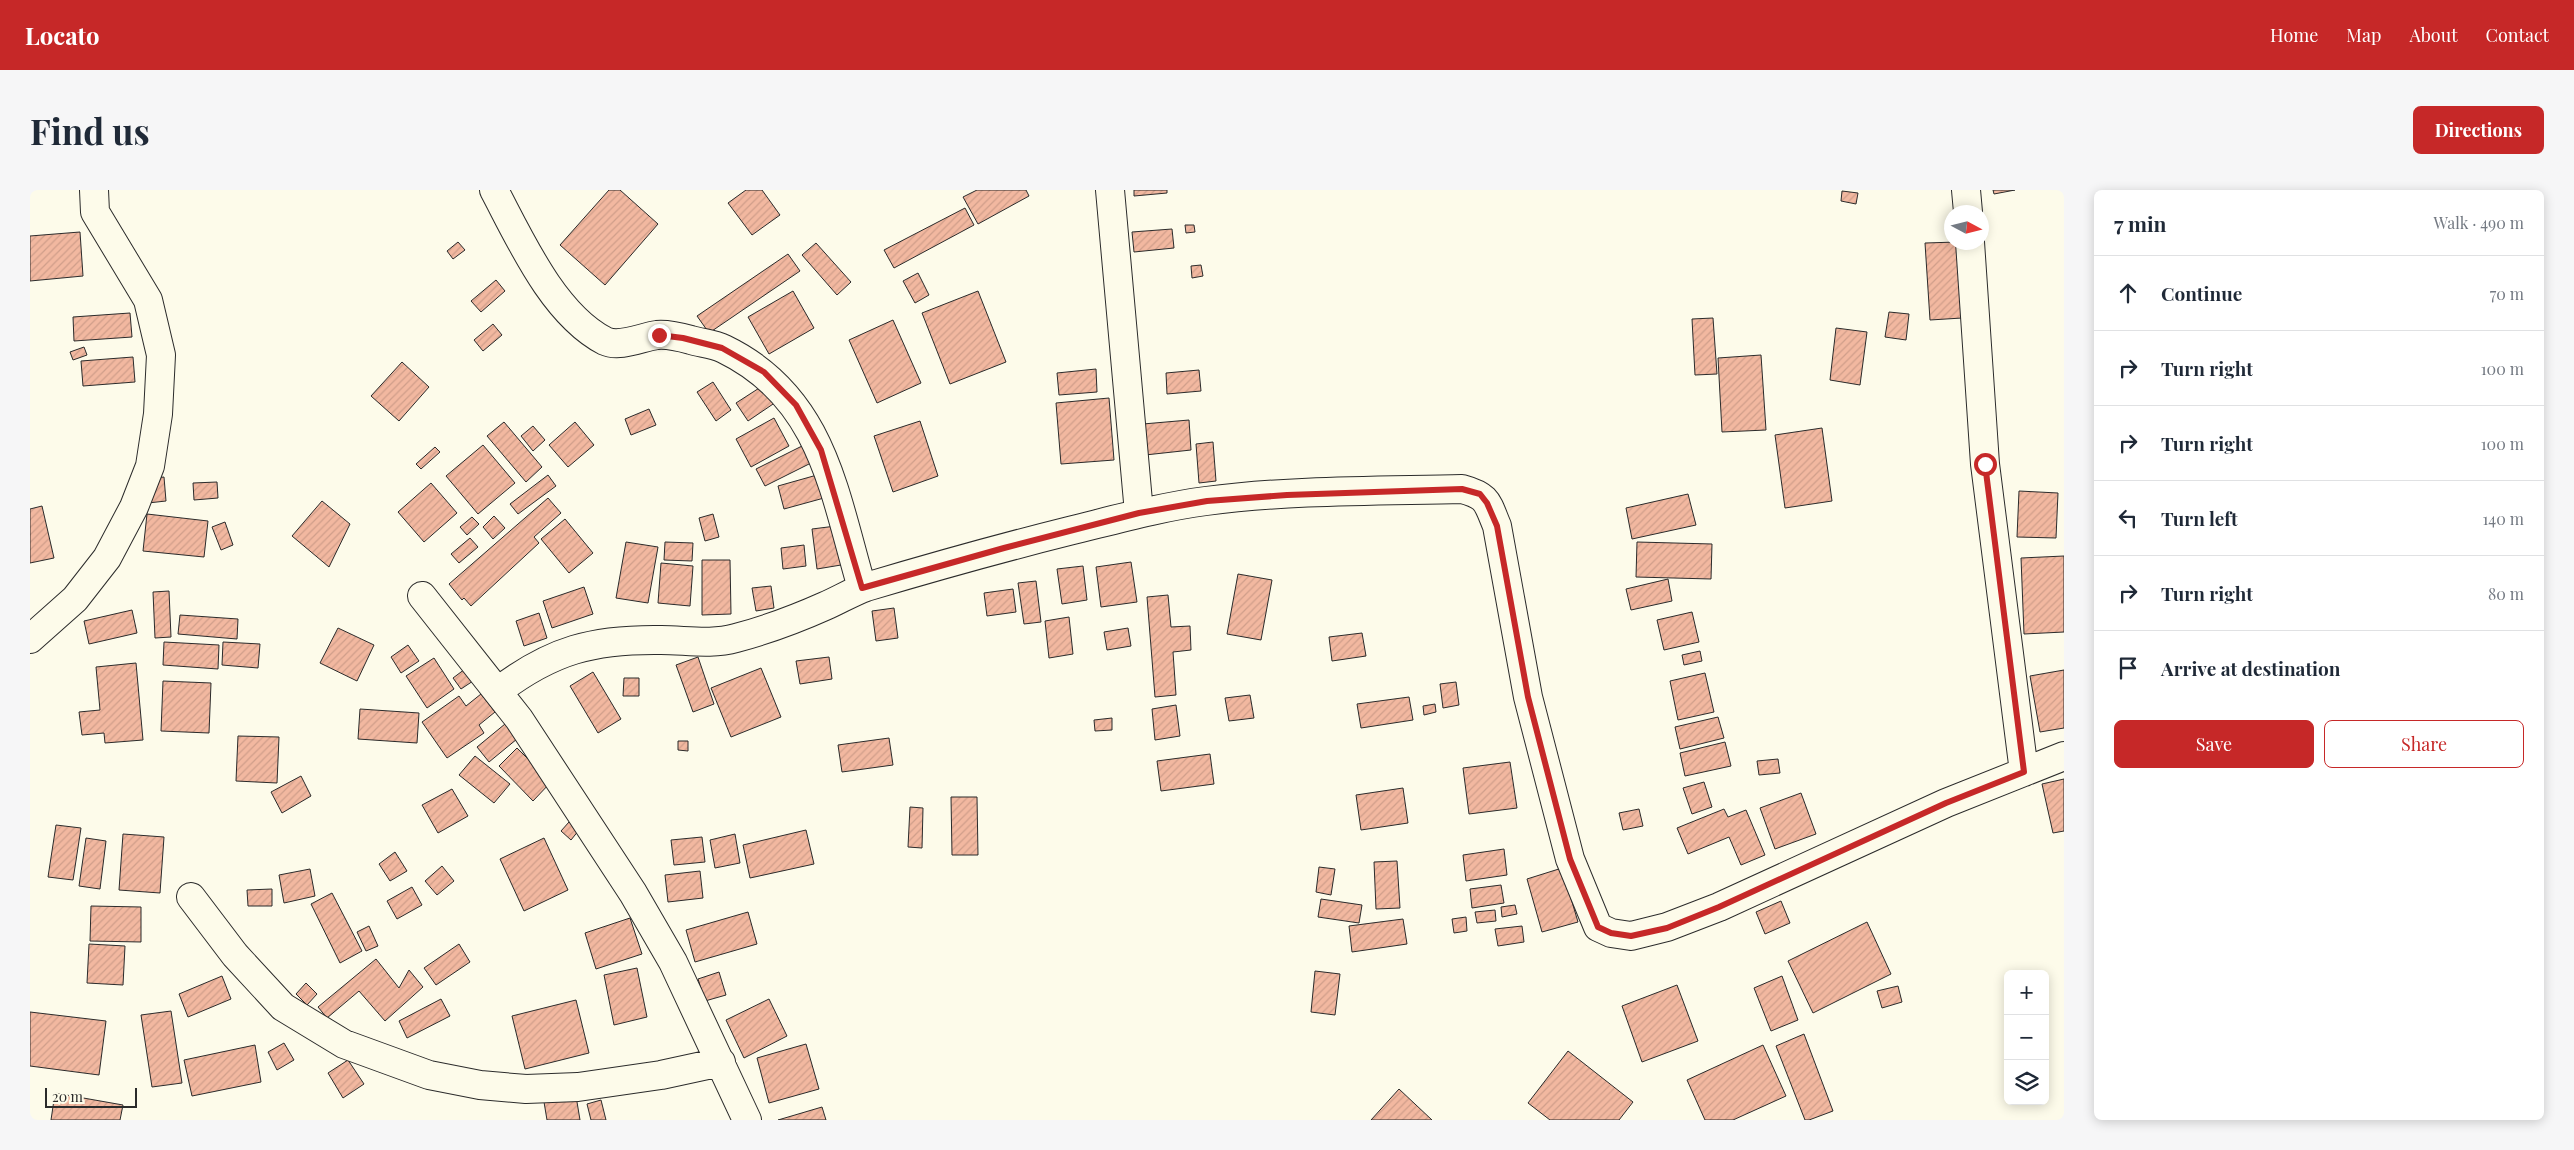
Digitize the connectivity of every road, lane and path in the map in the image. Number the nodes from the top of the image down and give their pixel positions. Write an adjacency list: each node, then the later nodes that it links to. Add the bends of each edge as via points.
1 (94, 190): 10 (street, via 95,212 148,300 160,355 158,414 150,466 134,507 107,558 75,599)
2 (494, 190): 8 (street, via 542,280 592,332 606,342 618,343 659,335 722,348 764,372 796,405 821,450)
3 (1110, 190): 7 (street)
4 (1966, 190): 5 (street)
5 (1967, 205)
6 (1971, 250): 13 (street, via 1985,464)
7 (1139, 513): 8 (street); 13 (street, via 1207,501 1287,495 1462,489 1480,494 1497,526 1528,697 1570,859 1598,927 1611,933 1631,936 1667,928 1946,803)
8 (862, 588): 11 (street, via 788,621 733,639 610,641 585,645 556,655 520,674)
9 (422, 596): 11 (street)
10 (30, 639)
11 (498, 691): 15 (street, via 633,893 673,962)
12 (2064, 756): 13 (street)
13 (2024, 772)
14 (191, 897): 15 (street, via 235,955 283,1007 344,1044 429,1075 480,1085 526,1089 578,1087)
15 (721, 1062): 16 (street)
16 (747, 1120)

